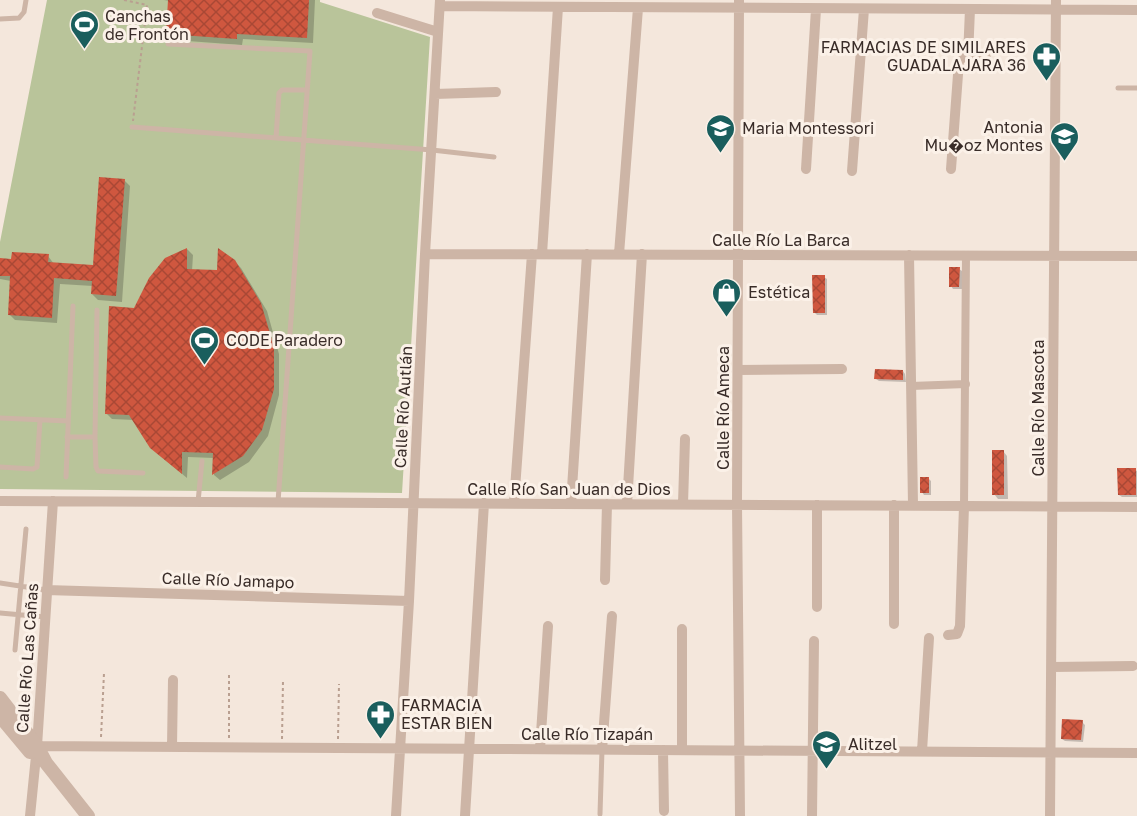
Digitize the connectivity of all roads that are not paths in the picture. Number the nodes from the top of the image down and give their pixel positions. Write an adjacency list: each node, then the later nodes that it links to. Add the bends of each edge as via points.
1 (26, 0): 13 (lane, via 19,18)
2 (440, 3): 7 (street); 14 (street, Calle Río Autlán)
3 (740, 4): 8 (street); 9 (street); 36 (street, Calle Río Ameca)
4 (983, 5): 5 (street); 10 (street)
5 (1056, 5): 11 (street); 39 (street, Calle Río Mascota)
6 (859, 6): 9 (street); 10 (street); 30 (street)
7 (558, 7): 8 (street); 32 (street)
8 (638, 8): 34 (street)
9 (816, 9): 28 (street)
10 (970, 9): 16 (street)
11 (1137, 10)
12 (377, 13): 14 (street)
13 (0, 19)
14 (438, 32): 22 (street, Calle Río Autlán)
15 (168, 44): 20 (lane, via 310,51)
16 (968, 57): 17 (street); 29 (street, via 958,63)
17 (986, 58)
18 (1118, 88): 19 (lane)
19 (1137, 88)
20 (307, 90): 24 (lane, via 279,93); 25 (lane)
21 (496, 92): 22 (street)
22 (435, 94): 26 (street, Calle Río Autlán)
23 (132, 127): 24 (lane)
24 (276, 138): 25 (lane)
25 (303, 140): 26 (lane); 60 (lane)
26 (432, 150): 27 (lane); 31 (street, Calle Río Autlán)
27 (494, 157)
28 (806, 169)
29 (951, 169)
30 (852, 171)
31 (425, 254): 32 (street, Calle Río La Barca); 61 (street, Calle Río Autlán)
32 (537, 254): 33 (street, Calle Río La Barca); 63 (street)
33 (587, 254): 34 (street, Calle Río La Barca); 64 (street)
34 (619, 254): 35 (street, Calle Río La Barca)
35 (642, 255): 36 (street, Calle Río La Barca); 66 (street)
36 (739, 255): 37 (street, Calle Río La Barca); 44 (street, Calle Río Ameca)
37 (909, 255): 38 (street, Calle Río La Barca); 46 (street)
38 (966, 255): 39 (street, Calle Río La Barca); 45 (street)
39 (1054, 256): 40 (street, Calle Río La Barca); 73 (street, Calle Río Mascota)
40 (1137, 256)
41 (73, 306): 49 (lane)
42 (97, 310): 51 (lane)
43 (842, 369): 44 (street)
44 (738, 370): 68 (street, Calle Río Ameca)
45 (966, 384): 46 (street); 72 (street)
46 (911, 386): 71 (street)
47 (0, 418): 48 (lane)
48 (40, 420): 49 (lane); 54 (lane, via 37,467)
49 (68, 421): 50 (lane)
50 (68, 437): 51 (lane); 56 (lane)
51 (95, 437): 55 (lane, via 98,471)
52 (685, 439): 67 (street)
53 (202, 461): 59 (lane)
54 (0, 467)
55 (143, 474)
56 (66, 477)
57 (0, 501): 58 (street, Calle Río San Juan de Dios)
58 (53, 501): 59 (street, Calle Río San Juan de Dios); 79 (street, Calle Río Las Cañas)
59 (198, 502): 60 (street, Calle Río San Juan de Dios)
60 (278, 502): 61 (street, Calle Río San Juan de Dios)
61 (414, 503): 62 (street, Calle Río San Juan de Dios); 80 (street, Calle Río Autlán)
62 (484, 503): 63 (street, Calle Río San Juan de Dios); 100 (street)
63 (514, 503): 64 (street, Calle Río San Juan de Dios)
64 (571, 504): 65 (street, Calle Río San Juan de Dios)
65 (608, 504): 66 (street, Calle Río San Juan de Dios); 76 (street)
66 (627, 504): 67 (street, Calle Río San Juan de Dios)
67 (683, 504): 68 (street, Calle Río San Juan de Dios)
68 (737, 504): 69 (street, Calle Río San Juan de Dios); 105 (street, Calle Río Ameca)
69 (817, 505): 70 (street, Calle Río San Juan de Dios); 81 (street)
70 (894, 505): 71 (street, Calle Río San Juan de Dios); 86 (street)
71 (913, 505): 72 (street, Calle Río San Juan de Dios)
72 (964, 506): 73 (street, Calle Río San Juan de Dios); 89 (street, via 960,629 957,634)
73 (1053, 506): 74 (street, Calle Río San Juan de Dios); 94 (street, Calle Río Mascota)
74 (1137, 507)
75 (26, 529): 78 (lane)
76 (605, 580)
77 (0, 583): 78 (lane)
78 (21, 586): 79 (lane); 83 (lane)
79 (46, 590): 80 (street, Calle Río Jamapo); 85 (street, Calle Río Las Cañas)
80 (410, 601): 99 (street, Calle Río Autlán)
81 (817, 607)
82 (0, 613): 83 (lane)
83 (17, 614): 85 (lane); 92 (lane)
84 (612, 616): 102 (street)
85 (45, 617): 110 (street, Calle Río Las Cañas)
86 (894, 624)
87 (548, 626): 101 (street)
88 (682, 629): 104 (street)
89 (948, 635)
90 (929, 638): 107 (street)
91 (814, 641): 106 (street)
92 (15, 650)
93 (1133, 666): 94 (street)
94 (1052, 667): 108 (street, Calle Río Mascota)
95 (173, 680): 98 (street)
96 (0, 698): 110 (street)
97 (0, 716): 110 (street)
98 (172, 747): 99 (street, Calle Río Tizapán); 110 (street, Calle Río Tizapán, via 100,746)
99 (399, 748): 100 (street, Calle Río Tizapán); 115 (street, Calle Río Autlán)
100 (470, 749): 101 (street, Calle Río Tizapán); 116 (street)
101 (540, 749): 102 (street, Calle Río Tizapán)
102 (602, 750): 103 (street, Calle Río Tizapán); 112 (lane)
103 (663, 750): 104 (street, Calle Río Tizapán); 111 (street)
104 (682, 750): 105 (street, Calle Río Tizapán)
105 (740, 750): 106 (street, Calle Río Tizapán); 117 (street, Calle Río Ameca)
106 (813, 751): 107 (street, Calle Río Tizapán); 118 (street)
107 (922, 752): 108 (street, Calle Río Tizapán)
108 (1051, 752): 109 (street, Calle Río Tizapán); 119 (street, Calle Río Mascota)
109 (1137, 753)
110 (39, 755): 113 (street, Calle Río Las Cañas); 114 (street)
111 (664, 811)
112 (600, 813)
113 (30, 816)
114 (88, 816)
115 (396, 816)
116 (465, 816)
117 (740, 816)
118 (812, 816)
119 (1050, 816)

